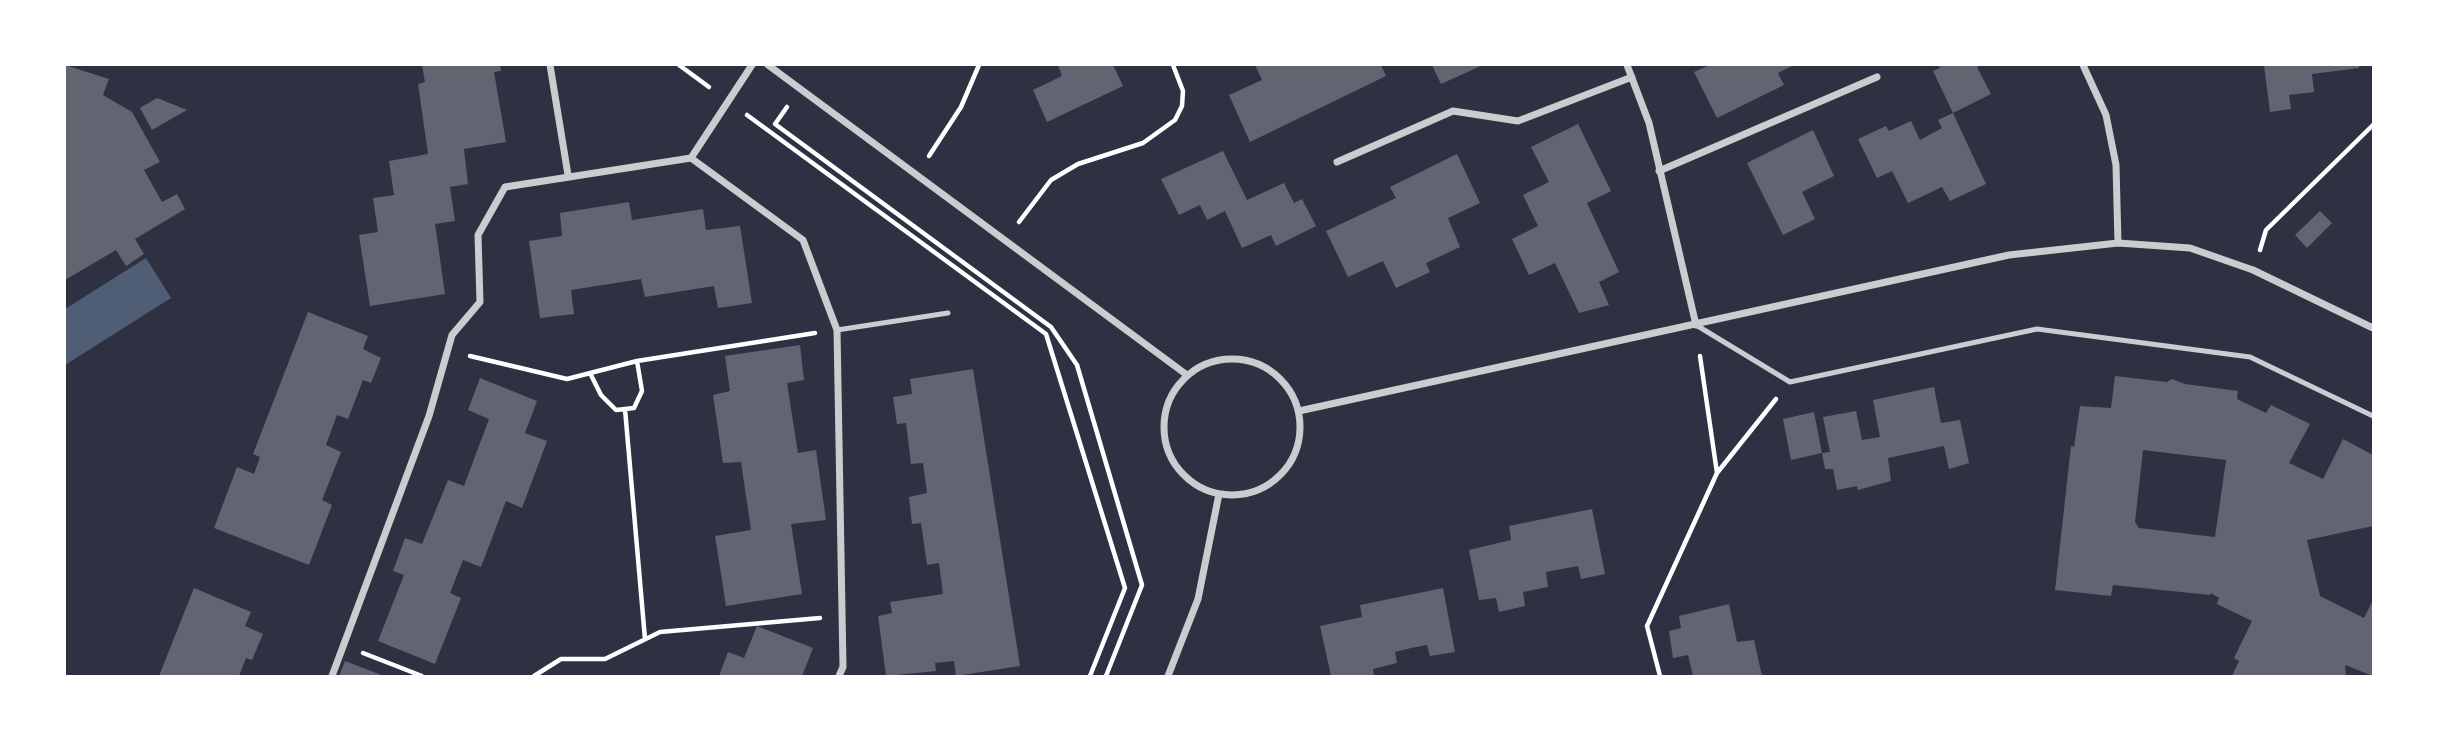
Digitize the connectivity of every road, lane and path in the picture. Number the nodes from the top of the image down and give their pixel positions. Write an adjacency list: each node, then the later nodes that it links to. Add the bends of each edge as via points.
1 (550, 65): 18 (street)
2 (678, 65): 12 (path)
3 (752, 65): 12 (street)
4 (768, 65): 11 (street)
5 (979, 65): 17 (path, via 961,107)
6 (1172, 65): 19 (path, via 1183,92 1175,120 1143,143 1078,164 1051,180)
7 (1627, 65): 9 (street)
8 (2083, 65): 20 (street, via 2106,115 2116,165)
9 (1632, 77): 15 (street, via 1518,121 1452,111); 16 (street, via 1649,123)
10 (1877, 77): 16 (street)
11 (800, 88): 17 (street); 44 (path, via 775,124 1051,327 1077,365 1142,585)
12 (728, 101): 14 (street); 43 (path, via 1046,334 1125,588)
13 (2373, 125): 21 (path, via 2266,230)
14 (691, 158): 18 (street); 25 (street, via 803,240)
15 (1337, 162)
16 (1658, 171): 23 (street)
17 (917, 174): 19 (street)
18 (568, 175): 26 (street, via 505,187 478,235 480,302 452,335)
19 (1005, 240): 29 (street)
20 (2118, 243): 21 (street, via 2190,248); 23 (street, via 2009,256)
21 (2253, 270): 24 (street)
22 (948, 313): 25 (lane)
23 (1696, 325): 30 (lane); 32 (street); 34 (path)
24 (2373, 328)
25 (836, 330): 27 (path); 36 (street)
26 (448, 350): 28 (path, via 567,379); 38 (street, via 429,416)
27 (637, 361): 28 (path); 31 (path, via 642,391 634,408)
28 (590, 373): 31 (path, via 601,395 616,410)
29 (1187, 374): 32 (street, via 1218,360 1253,362 1274,372 1290,389); 35 (street, via 1165,411 1166,444 1181,473)
30 (1790, 382): 33 (lane, via 2037,329 2250,357); 34 (path)
31 (625, 409): 37 (path)
32 (1298, 411): 35 (street, via 1300,434 1294,455 1281,474 1263,488)
33 (2373, 416)
34 (1717, 473): 46 (path, via 1647,626)
35 (1219, 494): 45 (street, via 1198,599)
36 (842, 616): 37 (path, via 660,632); 42 (street, via 843,667)
37 (645, 639): 41 (path, via 605,659 561,659)
38 (343, 644): 39 (street); 40 (path)
39 (332, 676)
40 (422, 676)
41 (534, 676)
42 (839, 676)
43 (1090, 676)
44 (1106, 676)
45 (1168, 676)
46 (1660, 676)

